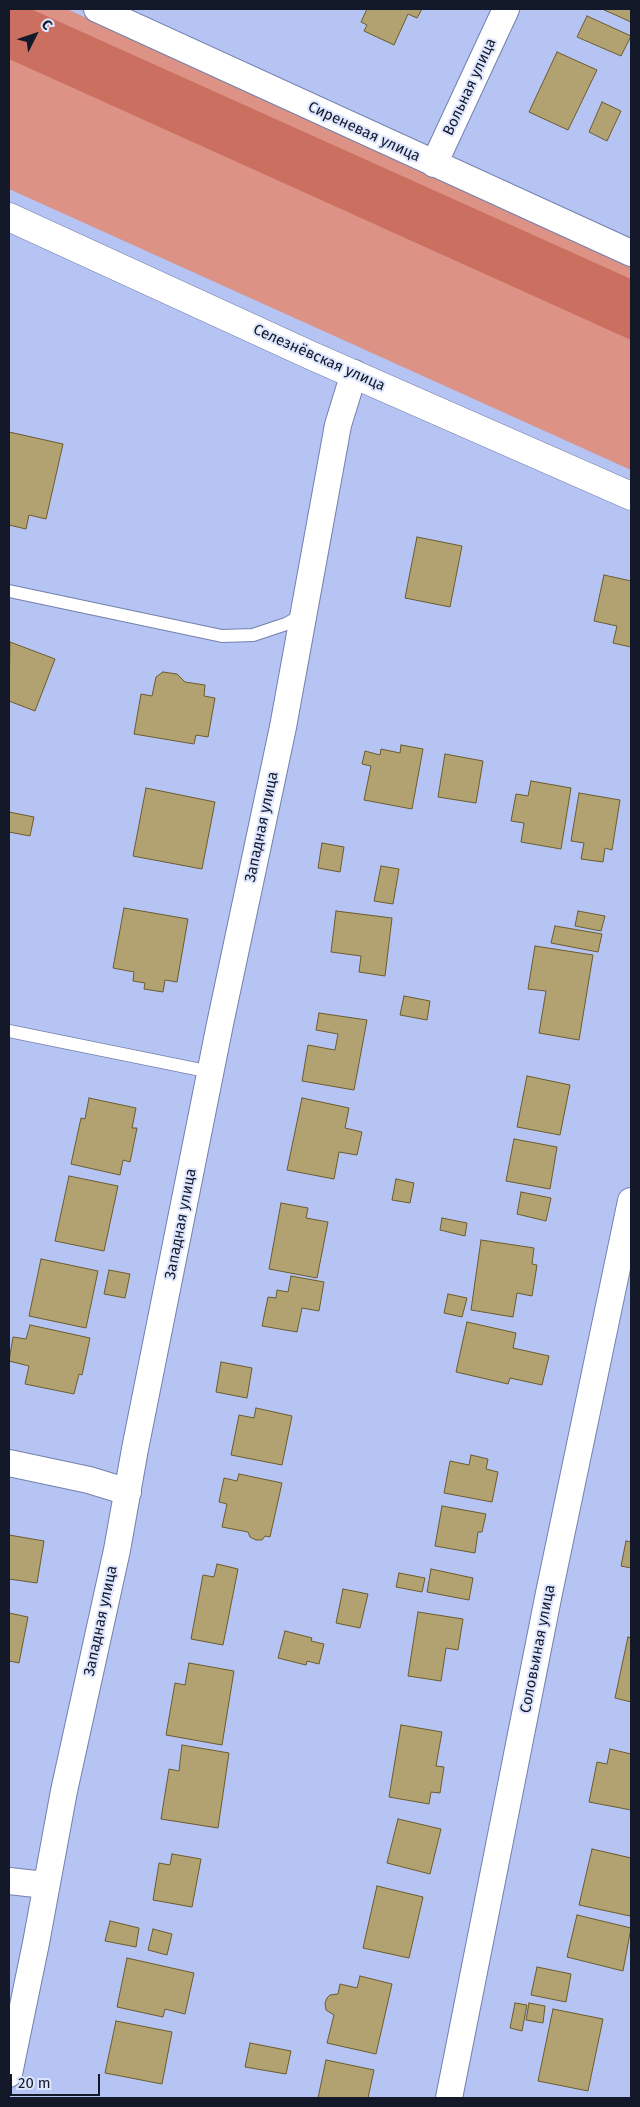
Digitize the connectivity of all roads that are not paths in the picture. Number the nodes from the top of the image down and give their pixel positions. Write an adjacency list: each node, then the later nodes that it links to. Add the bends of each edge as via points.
1 (97, 9): 3 (street, Сиреневая улица)
2 (506, 9): 3 (street, Вольная улица)
3 (434, 164): 5 (street, Сиреневая улица)
4 (9, 217): 6 (street, Селезнёвская улица)
5 (631, 253)
6 (354, 373): 7 (street, Селезнёвская улица); 9 (street, Западная улица, via 338,425)
7 (631, 496)
8 (9, 591): 9 (lane, via 222,636 253,635 286,624)
9 (304, 613): 11 (street, Западная улица)
10 (9, 1031): 11 (lane)
11 (211, 1072): 14 (street, Западная улица)
12 (631, 1202): 18 (street, Соловьиная улица, via 549,1593)
13 (9, 1463): 14 (street)
14 (128, 1492): 16 (street, Западная улица)
15 (9, 1881): 16 (street)
16 (45, 1885): 17 (street, Западная улица)
17 (9, 2074)
18 (449, 2098)

